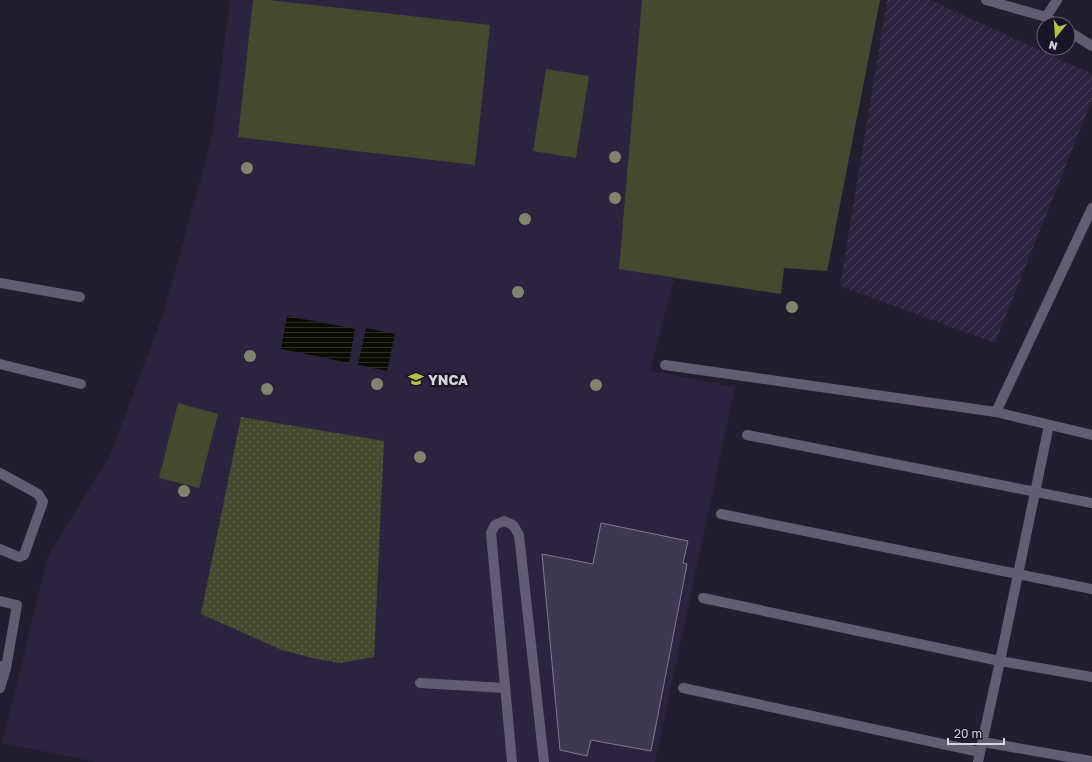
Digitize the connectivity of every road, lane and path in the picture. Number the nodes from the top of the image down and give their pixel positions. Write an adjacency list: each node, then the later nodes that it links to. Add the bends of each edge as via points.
1 (986, 0): 3 (street)
2 (1057, 0): 4 (street)
3 (1042, 16)
4 (1047, 16)
5 (1076, 36): 6 (street)
6 (1092, 46)
7 (1092, 208): 13 (street)
8 (0, 283): 9 (street)
9 (80, 297)
10 (0, 364): 12 (street)
11 (665, 365): 13 (street)
12 (81, 384)
13 (996, 412): 14 (street)
14 (1049, 425): 16 (street); 18 (street)
15 (746, 435): 18 (street)
16 (1092, 435)
17 (0, 473): 21 (street, via 38,494 43,502 24,555 19,557)
18 (1035, 492): 19 (street); 22 (street)
19 (1092, 503)
20 (721, 514): 22 (street)
21 (0, 550)
22 (1018, 574): 23 (street); 26 (street)
23 (1092, 589)
24 (703, 598): 26 (street)
25 (0, 601): 27 (street, via 17,605)
26 (1000, 661): 28 (street); 33 (street)
27 (3, 667): 30 (street)
28 (1092, 677)
29 (420, 683): 31 (street)
30 (0, 688)
31 (505, 688): 36 (street); 37 (street, via 491,533 496,525 504,521 513,525 520,535)
32 (683, 688): 34 (street)
33 (983, 742): 34 (street); 35 (street)
34 (979, 757)
35 (1092, 761)
36 (512, 762)
37 (544, 762)

